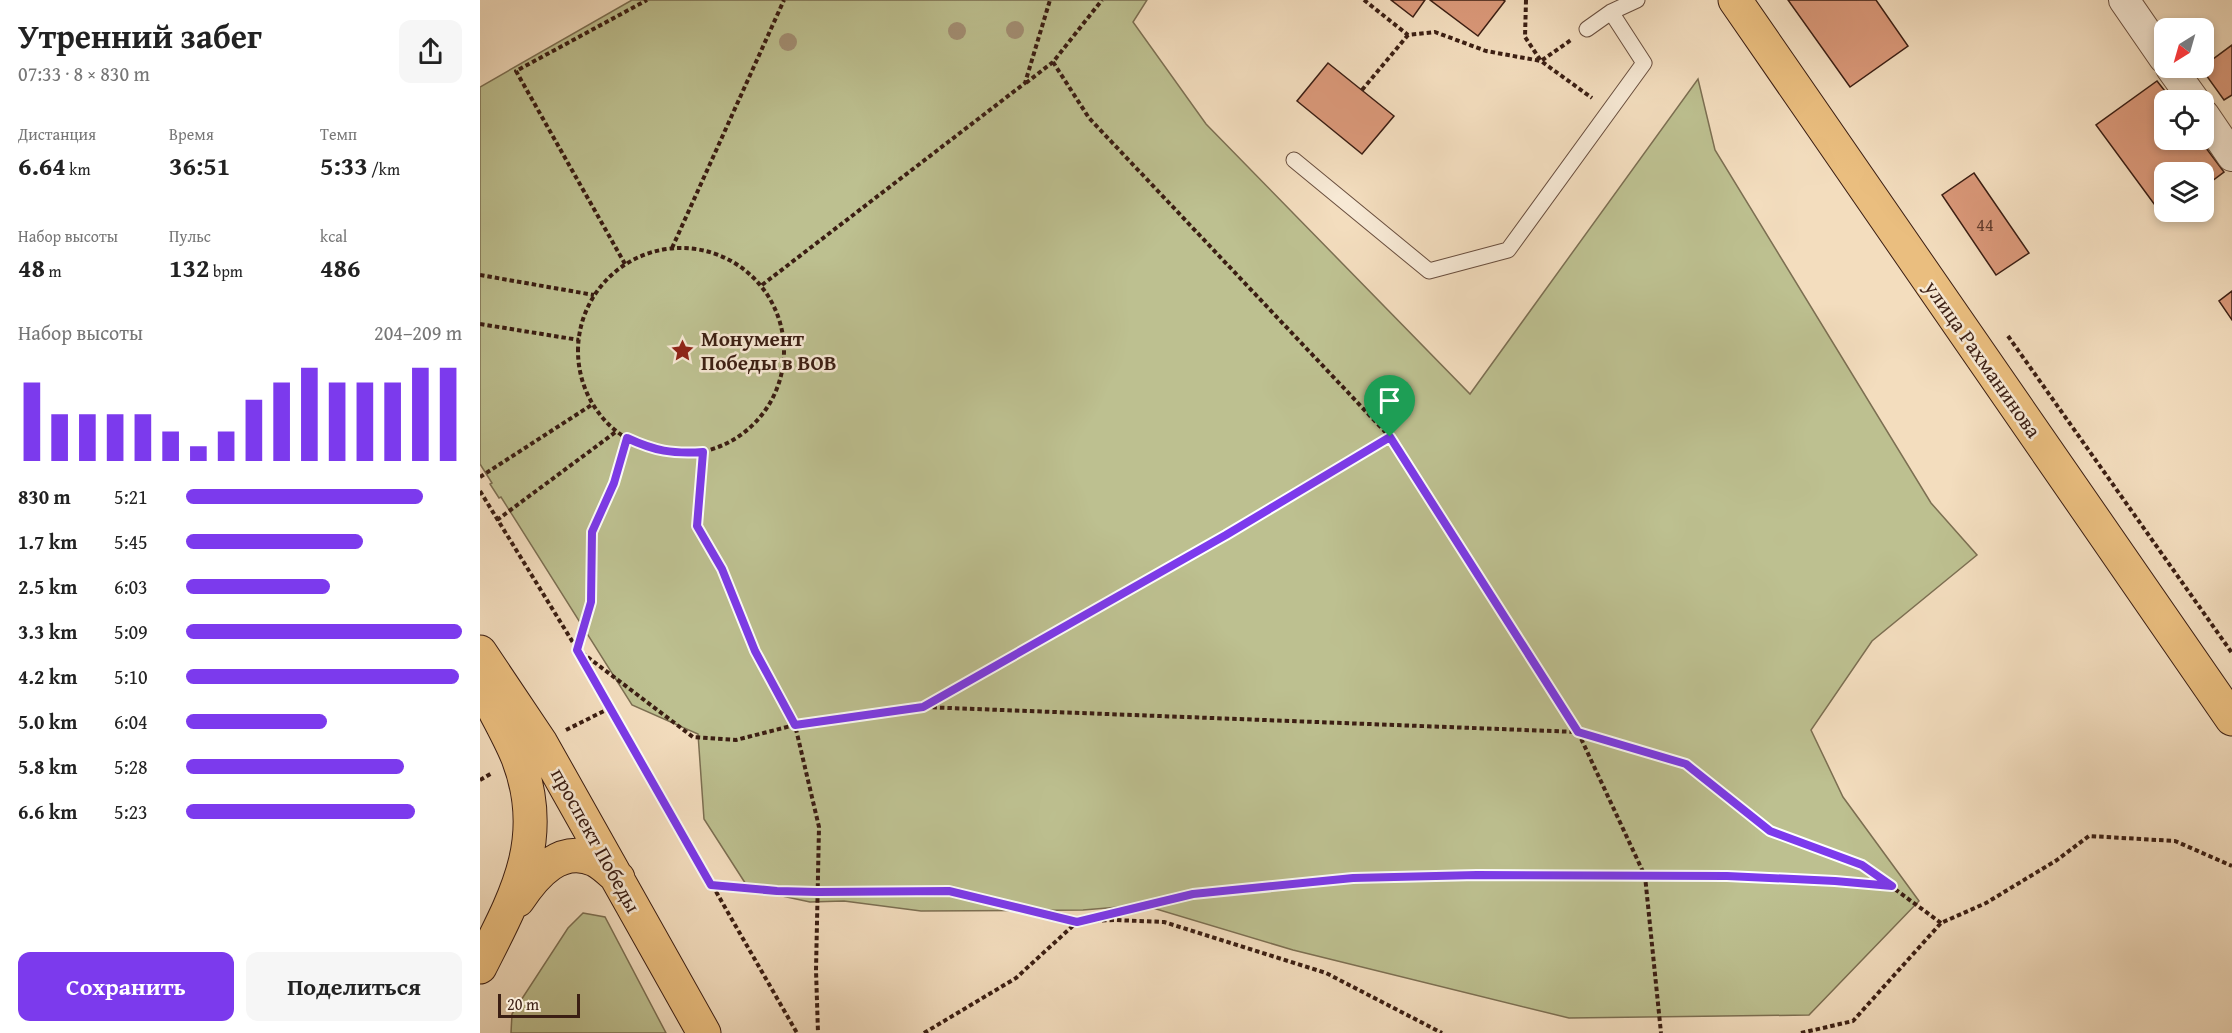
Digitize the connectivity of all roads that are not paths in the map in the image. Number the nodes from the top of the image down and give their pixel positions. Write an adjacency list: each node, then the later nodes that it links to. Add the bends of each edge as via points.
1 (1637, 0): 4 (lane)
2 (1735, 0): 12 (main road, улица Рахманинова)
3 (2124, 0): 6 (street)
4 (1611, 12): 5 (lane); 9 (lane, via 1644,63 1508,250 1429,271)
5 (1587, 29)
6 (2154, 44)
7 (2214, 130): 8 (street)
8 (2232, 156)
9 (1294, 159)
10 (480, 652): 13 (main road, проспект Победы, via 542,743)
11 (480, 683): 14 (main road, проспект Победы, via 517,757 532,812 524,867)
12 (2232, 718)
13 (619, 879): 14 (main road, via 598,861 572,855 540,873); 16 (main road, проспект Победы)
14 (502, 924): 15 (main road, проспект Победы)
15 (480, 967)
16 (704, 1033)

